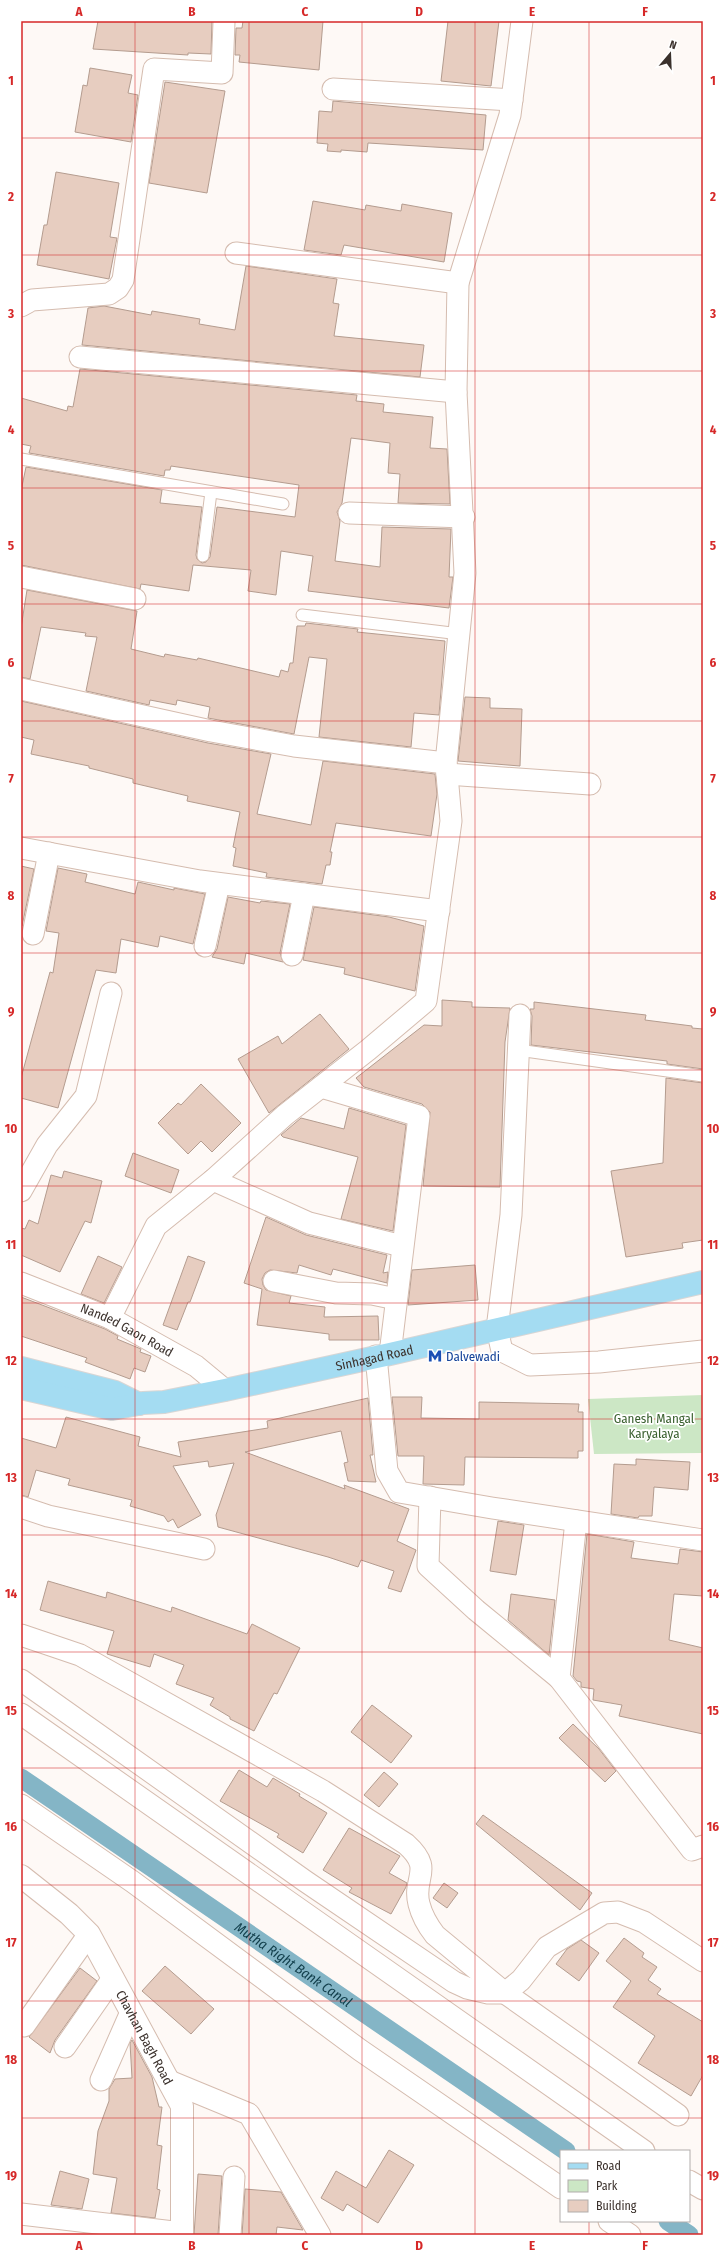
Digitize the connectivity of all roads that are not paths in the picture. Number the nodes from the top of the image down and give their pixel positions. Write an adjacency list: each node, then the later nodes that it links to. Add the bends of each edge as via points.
1 (522, 21): 4 (street)
2 (224, 22): 7 (street, via 222,73 154,69 123,280 118,288 109,294 32,300)
3 (333, 89): 4 (street)
4 (512, 100): 6 (street, via 510,115)
5 (236, 253): 6 (street)
6 (458, 282): 9 (street)
7 (21, 306)
8 (80, 357): 9 (street)
9 (456, 392): 14 (street)
10 (21, 459): 11 (lane)
11 (211, 492): 12 (lane); 15 (lane)
12 (282, 504)
13 (349, 513): 14 (street)
14 (464, 517): 19 (street, via 465,573)
15 (203, 556)
16 (21, 577): 17 (street)
17 (135, 599)
18 (302, 616): 19 (lane)
19 (460, 634): 21 (street)
20 (21, 689): 21 (street, via 210,731)
21 (447, 769): 22 (street); 27 (street, via 451,821)
22 (590, 784)
23 (21, 848): 24 (street)
24 (49, 853): 25 (street); 28 (street)
25 (219, 884): 26 (street); 29 (street)
26 (304, 894): 27 (street); 30 (street)
27 (439, 911): 35 (street, via 426,1001)
28 (33, 934)
29 (205, 946)
30 (292, 956)
31 (111, 993): 37 (street, via 86,1096 47,1145)
32 (520, 1015): 33 (street)
33 (518, 1050): 34 (lane); 44 (street, via 511,1215)
34 (703, 1076)
35 (320, 1087): 36 (street); 38 (street, via 419,1116)
36 (213, 1180): 38 (street, via 309,1223); 43 (street, via 156,1226)
37 (21, 1191)
38 (402, 1246): 42 (street)
39 (274, 1281): 42 (street, via 336,1293)
40 (703, 1282): 44 (main road, Sinhagad Road)
41 (21, 1284): 43 (street, Nanded Gaon Road)
42 (396, 1298): 46 (street)
43 (110, 1318): 49 (street, Nanded Gaon Road, via 196,1366)
44 (497, 1330): 45 (street, via 502,1351 530,1365 599,1362); 46 (main road, Sinhagad Road)
45 (703, 1350)
46 (383, 1355): 49 (main road, Sinhagad Road); 51 (street, via 387,1471 398,1492)
47 (21, 1368): 50 (main road, via 115,1392)
48 (21, 1388): 50 (main road, Sinhagad Road, via 112,1409)
49 (225, 1390): 50 (main road, Sinhagad Road, via 164,1402)
50 (138, 1404)
51 (430, 1497): 53 (street); 57 (street, via 428,1566 476,1610)
52 (21, 1507): 55 (street, via 48,1516)
53 (576, 1521): 54 (street); 57 (street)
54 (703, 1540)
55 (204, 1549)
56 (21, 1635): 66 (street, via 80,1655 323,1791 406,1844 421,1863 419,1903 429,1928)
57 (559, 1678): 61 (street, via 692,1850)
58 (21, 1680): 66 (street, via 305,1881 454,1982 488,1993)
59 (21, 1714): 73 (street)
60 (21, 1805): 76 (street, via 133,1882 360,2050)
61 (703, 1846)
62 (21, 1876): 63 (street, Chavhan Bagh Road, via 69,1914)
63 (89, 1934): 65 (street, Chavhan Bagh Road); 68 (street, via 24,2026)
64 (703, 1961): 66 (street, via 644,1922 618,1912 604,1913 548,1947 521,1980)
65 (113, 1978): 67 (street, Chavhan Bagh Road); 69 (street)
66 (505, 1993): 72 (street)
67 (132, 2012): 70 (street); 71 (street, Chavhan Bagh Road)
68 (21, 2024)
69 (65, 2047)
70 (101, 2080)
71 (169, 2081): 80 (street, Chavhan Bagh Road, via 182,2106); 82 (street, via 249,2114)
72 (678, 2115)
73 (643, 2150)
74 (234, 2177): 81 (street)
75 (690, 2182): 77 (street)
76 (560, 2187)
77 (703, 2189)
78 (21, 2214): 80 (street)
79 (611, 2222): 83 (street)
80 (182, 2234)
81 (230, 2235)
82 (320, 2235)
83 (630, 2235)

